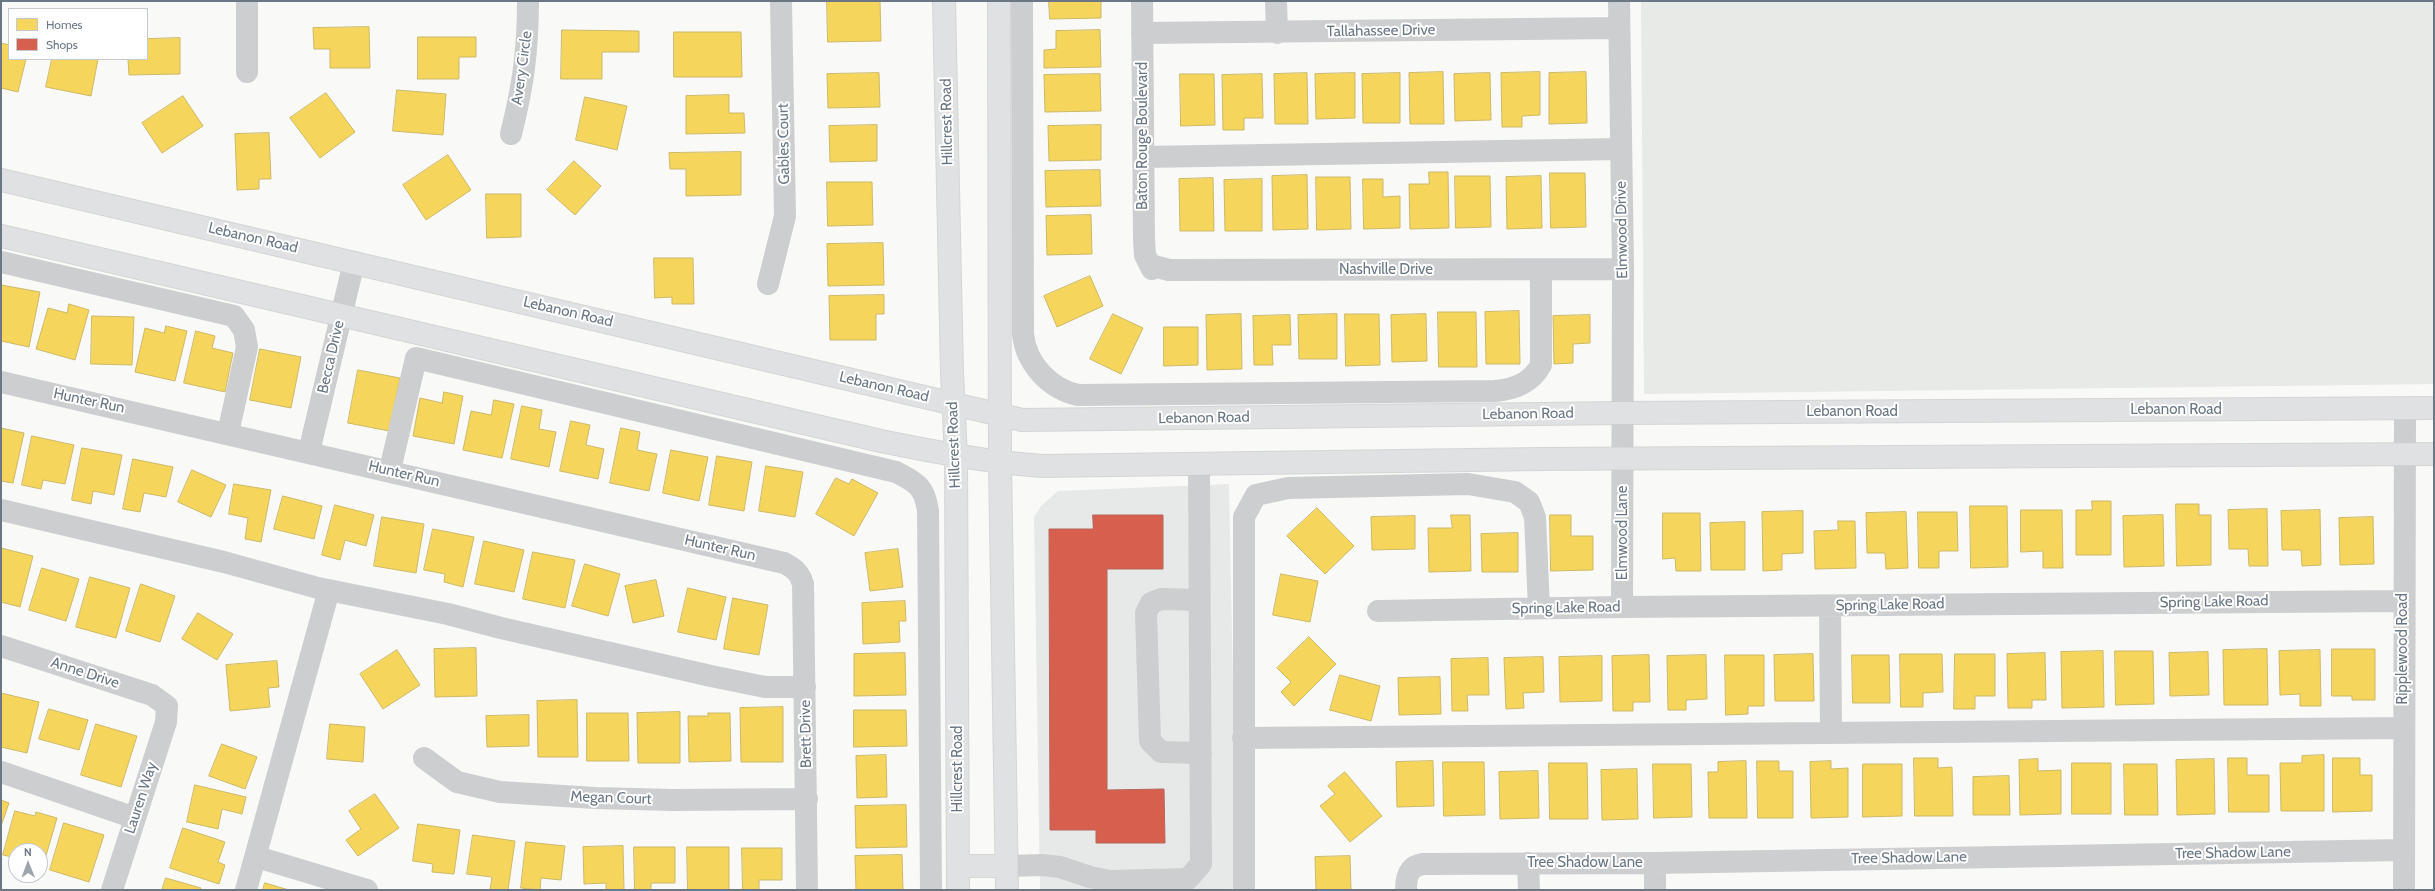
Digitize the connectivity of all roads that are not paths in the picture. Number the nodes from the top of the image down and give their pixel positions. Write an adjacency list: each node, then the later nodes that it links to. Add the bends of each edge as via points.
1 (247, 1): 13 (street)
2 (528, 1): 14 (street, Avery Circle, via 528,42 523,88)
3 (780, 1): 24 (street, Gables Court, via 785,216)
4 (944, 1): 27 (main road, Hillcrest Road)
5 (999, 1): 31 (main road)
6 (1022, 1): 23 (street, via 1023,334 1026,350 1032,361 1059,389 1086,394 1495,391 1515,388 1532,377 1540,365)
7 (1142, 1): 11 (street, Baton Rouge Boulevard)
8 (1276, 1): 12 (street)
9 (1619, 1): 10 (street, Elmwood Drive)
10 (1619, 28): 12 (street, Tallahassee Drive); 15 (street, Elmwood Drive)
11 (1142, 33): 12 (street, Tallahassee Drive); 16 (street, Baton Rouge Boulevard)
12 (1276, 33)
13 (246, 72)
14 (511, 134)
15 (1622, 149): 16 (street); 22 (street, Elmwood Drive)
16 (1144, 157): 21 (street, Baton Rouge Boulevard, via 1145,255)
17 (1, 180): 20 (main road, Lebanon Road)
18 (1, 236): 25 (main road)
19 (1, 262): 32 (street, via 234,316 244,330 247,347)
20 (354, 262): 25 (street, Becca Drive); 27 (main road, Lebanon Road)
21 (1152, 269): 23 (street, Nashville Drive, via 1154,266 1169,270)
22 (1623, 269): 23 (street, Nashville Drive); 30 (street, Elmwood Drive)
23 (1541, 270)
24 (768, 284)
25 (341, 316): 33 (street, Becca Drive); 36 (main road)
26 (1, 382): 32 (street, Hunter Run)
27 (952, 403): 31 (main road, Lebanon Road); 36 (main road, Hillcrest Road)
28 (2405, 408): 29 (main road, Lebanon Road); 30 (main road, Lebanon Road); 34 (street, Ripplewood Road)
29 (2434, 408)
30 (1623, 413): 31 (main road, Lebanon Road, via 1022,420); 37 (street, Elmwood Drive)
31 (1000, 416): 38 (main road)
32 (228, 433): 33 (street, Hunter Run)
33 (309, 452): 40 (street, Hunter Run)
34 (2405, 454): 35 (main road); 37 (main road); 45 (street, Ripplewood Road)
35 (2434, 454)
36 (956, 457): 38 (main road); 65 (main road, Hillcrest Road)
37 (1623, 459): 39 (main road); 47 (street, Elmwood Lane)
38 (1000, 463): 39 (main road, via 1042,466); 66 (main road)
39 (1199, 464): 44 (street)
40 (390, 470): 42 (street, Hunter Run, via 784,563); 71 (street, via 416,358 896,472 916,482 926,498 928,511)
41 (1, 510): 43 (street, via 224,562)
42 (802, 578): 51 (street, Brett Drive)
43 (329, 590): 51 (street, via 441,612 740,682 765,687); 62 (street, via 262,829)
44 (1200, 600): 56 (street); 56 (street, via 1161,599 1151,602 1146,613 1150,741 1161,752)
45 (2403, 601): 46 (street, Spring Lake Road); 53 (street, Ripplewood Road)
46 (1830, 606): 47 (street, Spring Lake Road); 54 (street)
47 (1622, 607): 48 (street, Spring Lake Road)
48 (1539, 608): 49 (street, Spring Lake Road); 55 (street, via 1535,517 1529,502 1515,492 1460,484 1288,488 1256,495 1244,517)
49 (1378, 611)
50 (1, 646): 52 (street, Anne Drive, via 152,694)
51 (805, 687): 59 (street, Brett Drive)
52 (167, 706): 60 (street, Lauren Way, via 166,722)
53 (2403, 728): 54 (street); 61 (street, Ripplewood Road)
54 (1831, 733): 55 (street)
55 (1243, 738): 74 (street)
56 (1201, 753): 66 (street, via 1202,858 1198,869 1188,879 1110,881 1060,867)
57 (424, 758): 59 (street, Megan Court, via 457,782 500,792 672,800)
58 (1, 772): 60 (street)
59 (807, 799): 70 (street, Brett Drive)
60 (135, 818): 67 (street, Lauren Way)
61 (2403, 850): 63 (street, Tree Shadow Lane); 78 (street, Ripplewood Road)
62 (257, 856): 68 (street); 69 (street)
63 (1655, 862): 64 (street, Tree Shadow Lane); 77 (street)
64 (1528, 863): 75 (street, Tree Shadow Lane, via 1414,865 1407,876); 76 (street)
65 (958, 866): 66 (main road); 72 (main road, Hillcrest Road)
66 (1007, 866): 73 (main road)
67 (112, 890)
68 (246, 890)
69 (367, 890)
70 (807, 890)
71 (931, 890)
72 (958, 890)
73 (1007, 890)
74 (1244, 890)
75 (1406, 890)
76 (1529, 890)
77 (1655, 890)
78 (2404, 890)

